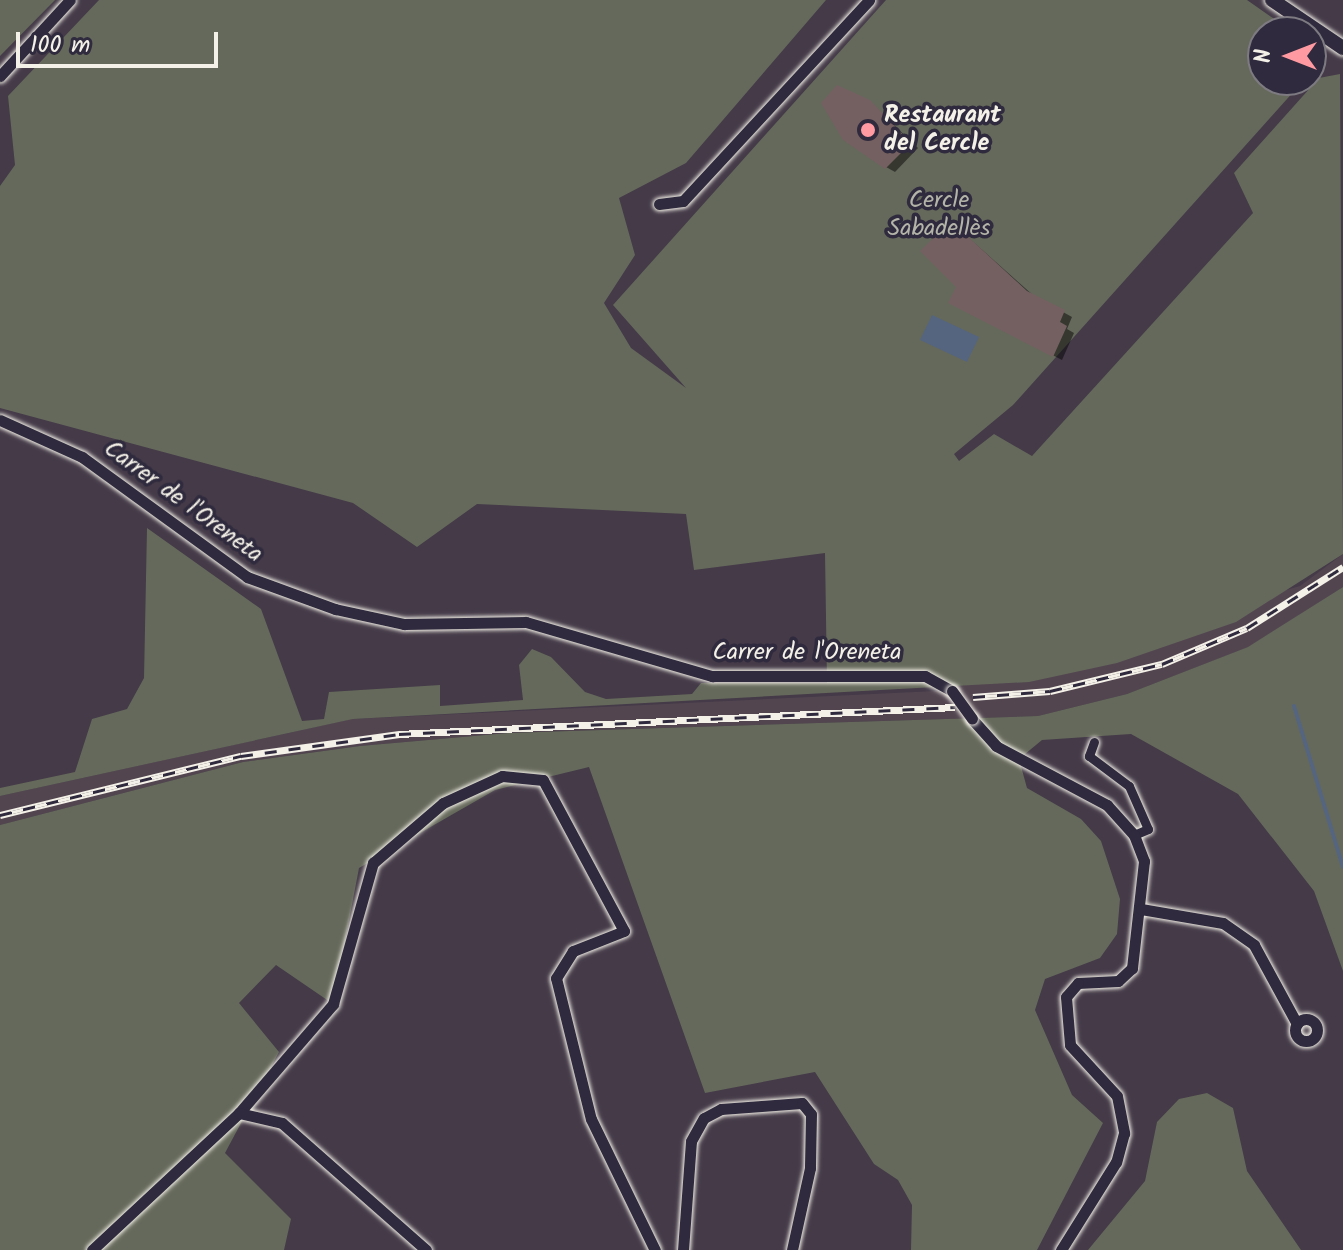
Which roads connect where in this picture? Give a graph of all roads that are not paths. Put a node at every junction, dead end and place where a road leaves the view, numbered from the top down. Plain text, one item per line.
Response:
1 (70, 0) edge
2 (869, 0) edge
3 (1272, 0) edge
4 (1284, 6) edge
5 (1343, 48) edge
6 (0, 76) edge
7 (659, 204) dead end
8 (0, 420) edge
9 (1094, 742) dead end
10 (1134, 835) junction
11 (1141, 909) junction
12 (1297, 1024) dead end
13 (239, 1113) junction
14 (92, 1250) edge
15 (426, 1250) edge
16 (655, 1250) edge
17 (683, 1250) edge
18 (792, 1250) edge
19 (1061, 1250) edge

1 - 6 street
2 - 7 street
3 - 4 street
4 - 5 street
8 - 10 street, Carrer de l'Oreneta, bridge
9 - 10 street
10 - 11 street
11 - 12 street
11 - 19 street
13 - 14 street
13 - 15 street
13 - 16 street
17 - 18 street

